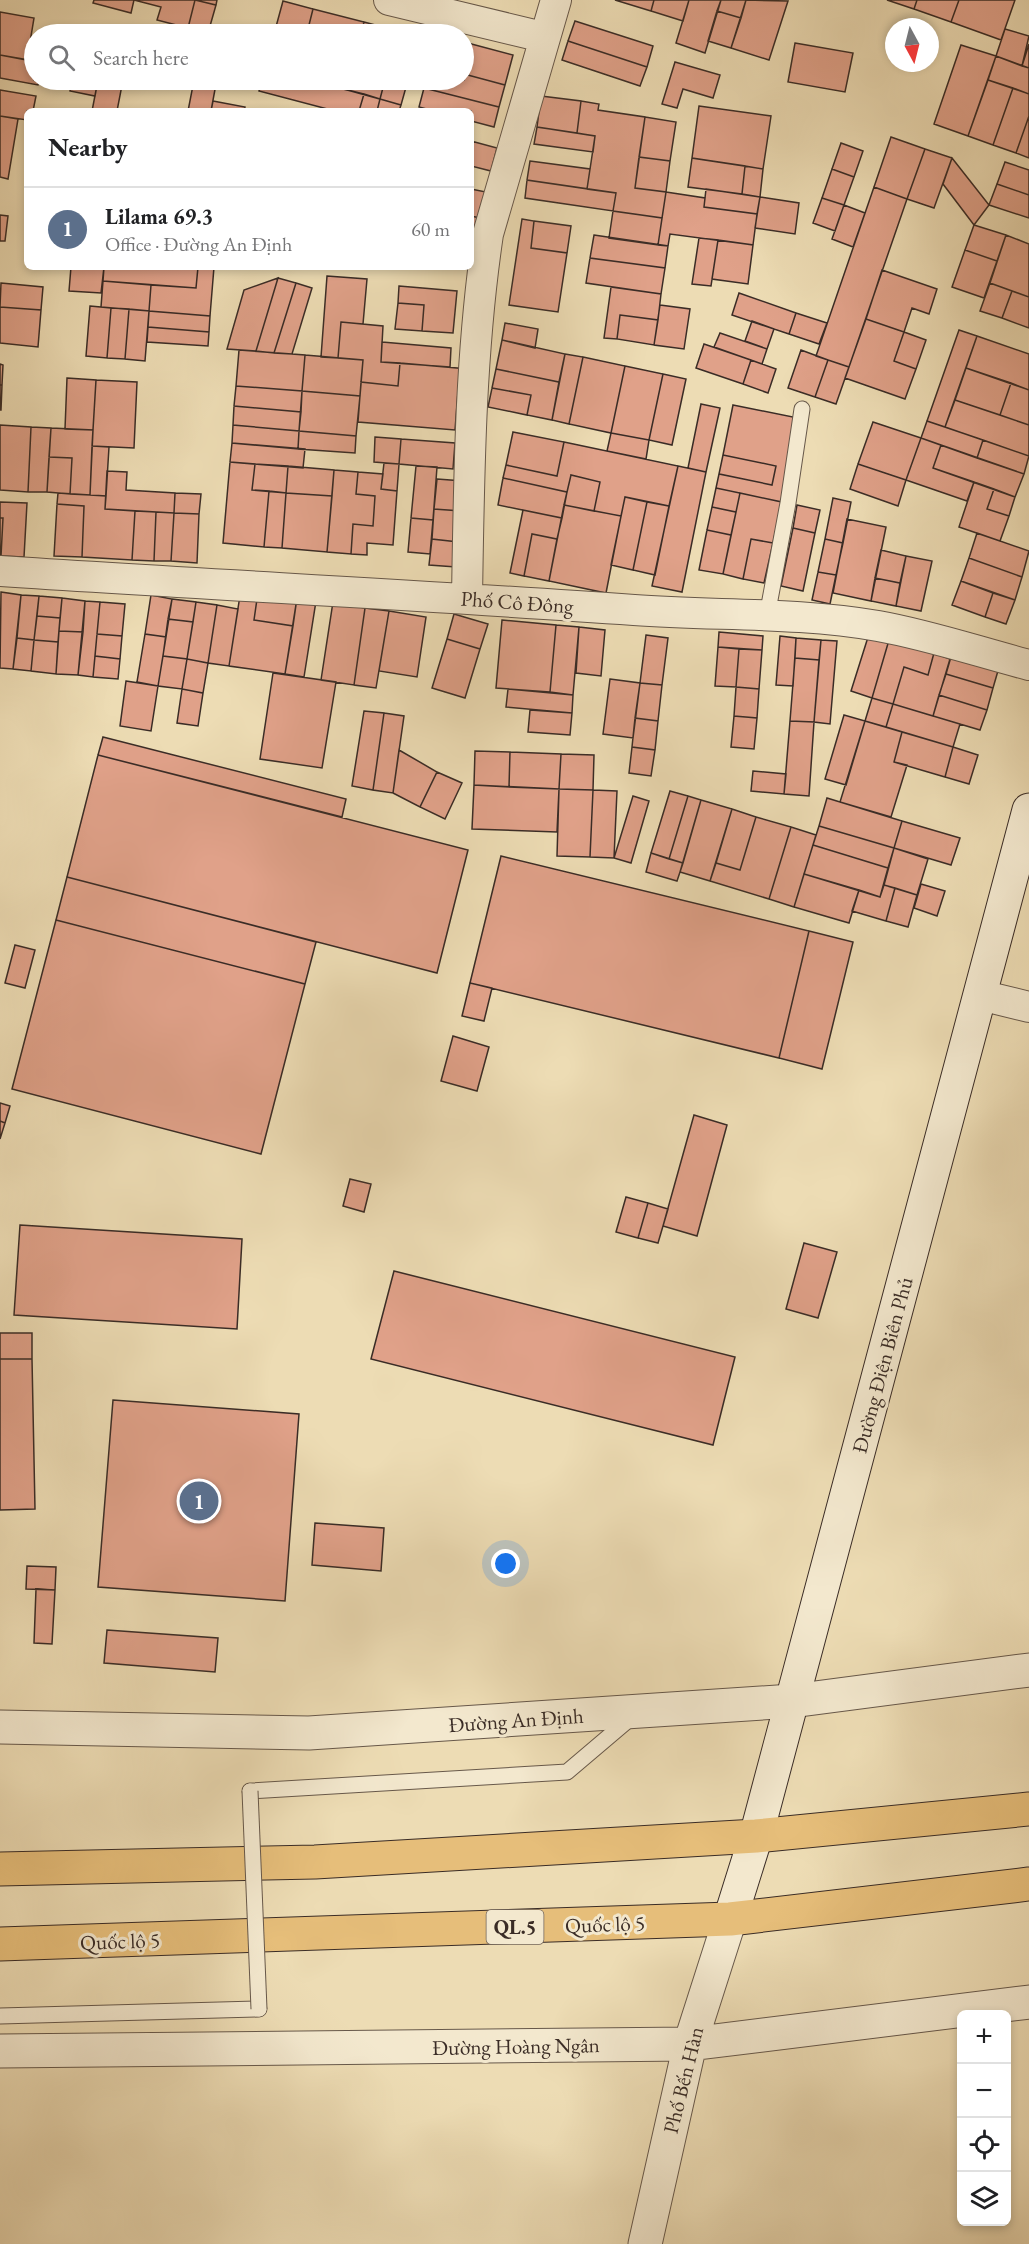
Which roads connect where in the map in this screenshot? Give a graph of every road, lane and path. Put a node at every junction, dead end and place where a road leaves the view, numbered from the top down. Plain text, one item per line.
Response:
1 (389, 0) edge
2 (556, 0) edge
3 (543, 37) junction
4 (802, 409) dead end
5 (0, 571) edge
6 (467, 598) junction
7 (767, 616) junction
8 (1029, 665) edge
9 (1029, 810) edge
10 (980, 995) junction
11 (1029, 1007) edge
12 (1029, 1670) edge
13 (792, 1701) junction
14 (638, 1712) junction
15 (0, 1727) edge
16 (1029, 1809) edge
17 (756, 1836) junction
18 (0, 1869) edge
19 (1029, 1884) edge
20 (730, 1919) junction
21 (0, 1944) edge
22 (1029, 2002) edge
23 (0, 2016) edge
24 (690, 2044) junction
25 (0, 2051) edge
26 (645, 2244) edge

1 - 3 street
2 - 3 street
3 - 6 street
4 - 7 lane
5 - 6 street, Phố Cô Đông
6 - 7 street, Phố Cô Đông
7 - 8 street, Phố Cô Đông
9 - 10 street, Đường Điện Biên Phủ
10 - 11 street
10 - 13 street, Đường Điện Biên Phủ
12 - 13 street, Đường An Định
13 - 14 street, Đường An Định
13 - 17 street, Đường Điện Biên Phủ
14 - 15 street, Đường An Định
14 - 23 lane, bridge
16 - 17 highway
17 - 18 highway
17 - 20 street, Đường Điện Biên Phủ
19 - 20 highway, Quốc lộ 5 / QL.5
20 - 21 highway, Quốc lộ 5 / QL.5
20 - 24 street, Phố Bến Hàn
22 - 24 street, Đường Hoàng Ngân
24 - 25 street, Đường Hoàng Ngân
24 - 26 street, Phố Bến Hàn

